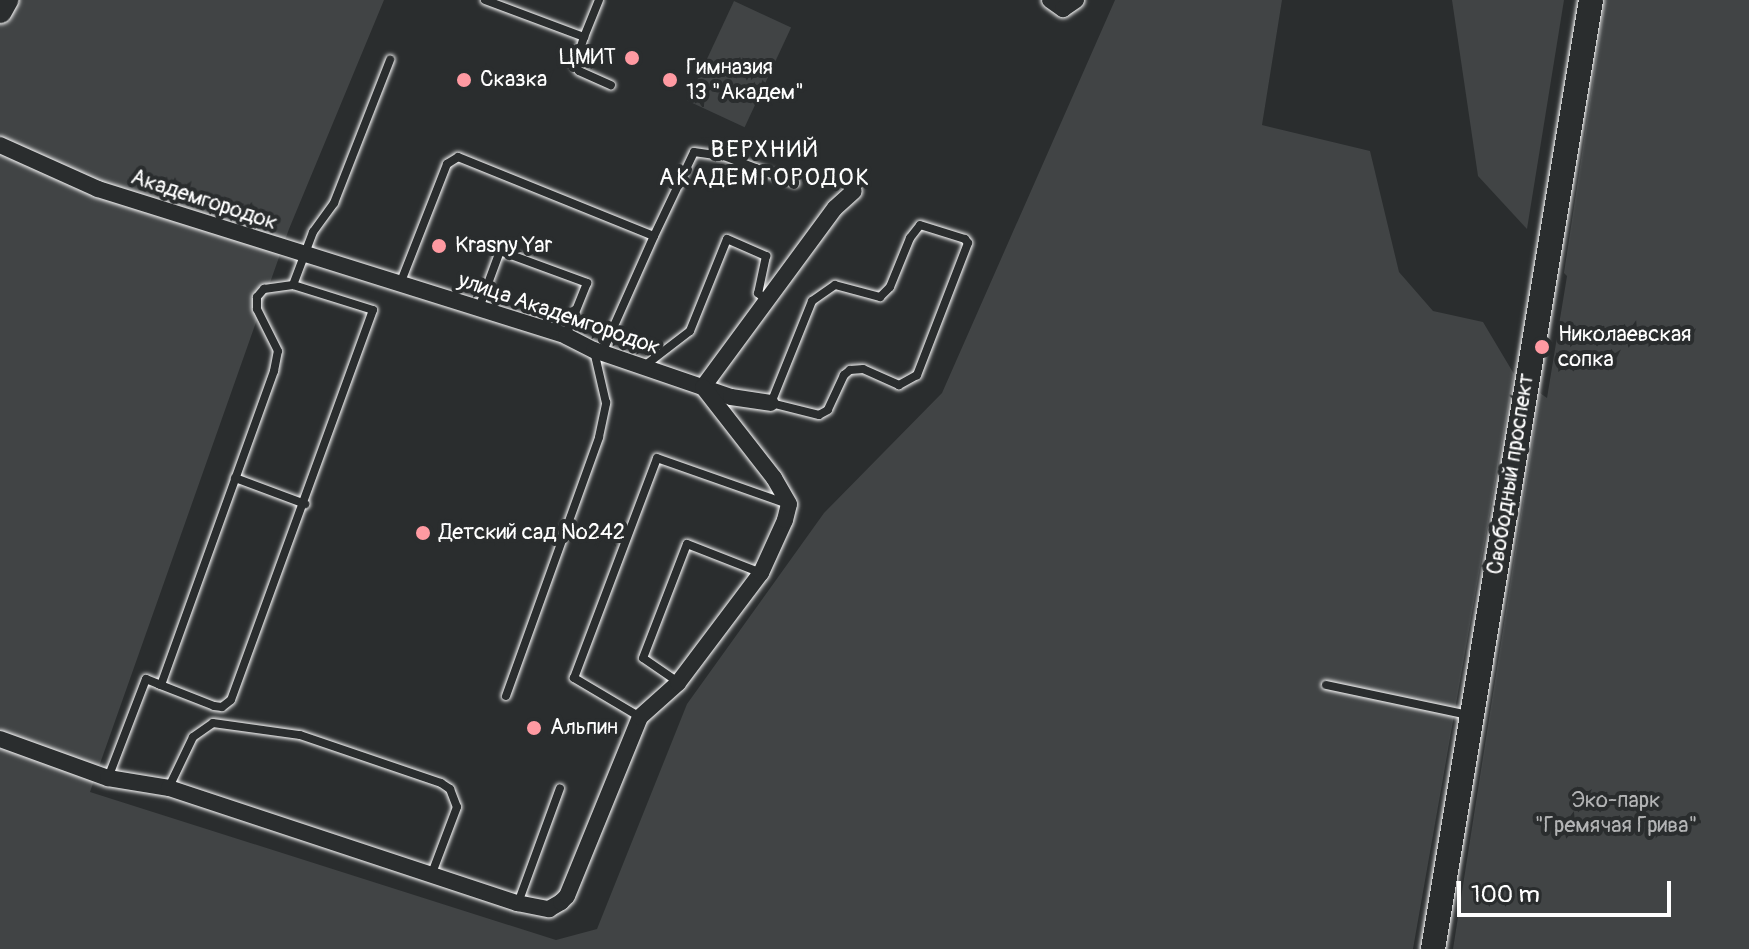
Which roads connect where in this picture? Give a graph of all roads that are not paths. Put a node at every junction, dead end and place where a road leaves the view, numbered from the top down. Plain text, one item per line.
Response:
1 (6, 0) edge
2 (485, 0) edge
3 (599, 0) edge
4 (1050, 0) edge
5 (1076, 0) edge
6 (1591, 0) edge
7 (0, 11) edge
8 (584, 37) junction
9 (390, 60) dead end
10 (611, 85) dead end
11 (0, 145) edge
12 (795, 183) dead end
13 (854, 191) dead end
14 (654, 236) junction
15 (304, 256) junction
16 (293, 285) junction
17 (399, 285) junction
18 (766, 301) junction
19 (479, 308) junction
20 (566, 336) junction
21 (598, 351) junction
22 (642, 367) junction
23 (703, 387) junction
24 (771, 403) junction
25 (235, 478) junction
26 (305, 504) junction
27 (789, 504) junction
28 (761, 573) junction
29 (678, 683) junction
30 (161, 685) junction
31 (1326, 685) dead end
32 (506, 696) dead end
33 (1473, 716) junction
34 (640, 717) junction
35 (0, 739) edge
36 (108, 778) junction
37 (169, 788) junction
38 (560, 788) dead end
39 (432, 873) junction
40 (517, 903) junction
41 (1433, 949) edge

1 - 7 main road
2 - 8 lane
3 - 8 lane
4 - 5 street
6 - 33 main road, Свободный проспект
8 - 10 lane
9 - 15 lane
11 - 15 street, Академгородок
12 - 14 lane
13 - 18 street
14 - 17 lane
14 - 21 lane
15 - 16 lane
15 - 17 street, Академгородок
16 - 25 lane
16 - 26 lane
17 - 19 street, улица Академгородок
18 - 22 lane
18 - 23 street
19 - 20 street, улица Академгородок
19 - 20 lane
20 - 21 street, улица Академгородок
21 - 22 street, улица Академгородок
21 - 32 lane
22 - 23 street, улица Академгородок
23 - 24 street, улица Академгородок
23 - 27 street
24 - 24 lane
25 - 26 lane
25 - 30 lane
26 - 30 lane
27 - 28 street
27 - 34 lane
28 - 29 street
28 - 29 lane
29 - 34 street
30 - 36 lane
31 - 33 lane
33 - 41 main road, Свободный проспект
34 - 40 street
35 - 36 street
36 - 37 street
37 - 39 street
37 - 39 lane
38 - 40 lane
39 - 40 street

